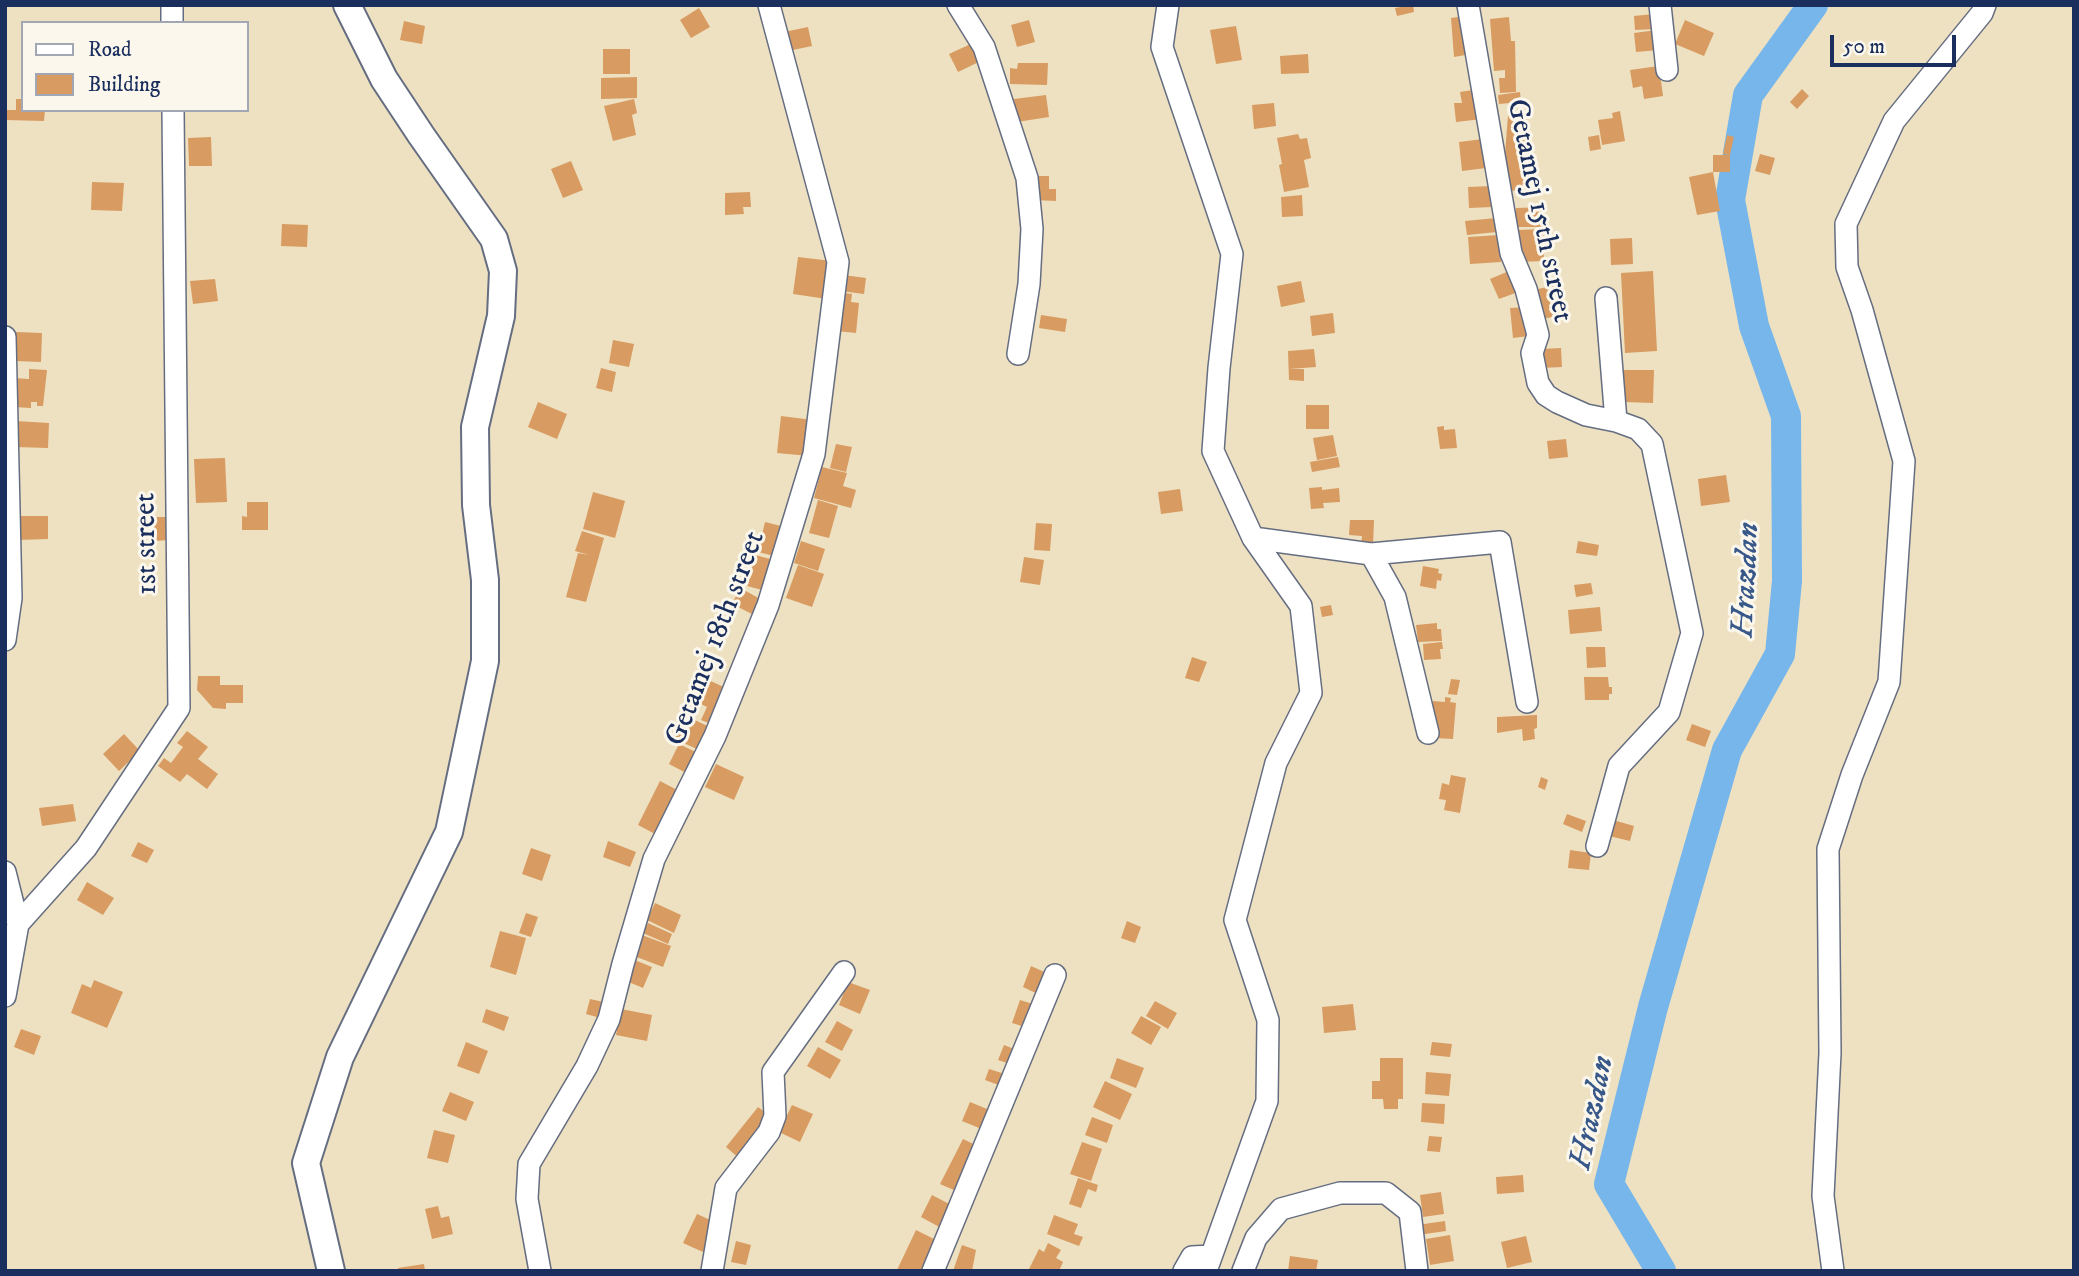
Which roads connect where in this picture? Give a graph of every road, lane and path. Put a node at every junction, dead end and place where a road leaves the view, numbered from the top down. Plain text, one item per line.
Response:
1 (346, 5) edge
2 (769, 5) edge
3 (958, 5) edge
4 (1168, 5) edge
5 (1468, 5) edge
6 (1660, 5) edge
7 (1985, 5) edge
8 (1667, 70) dead end
9 (173, 112) edge
10 (1606, 298) dead end
11 (5, 337) edge
12 (1018, 354) dead end
13 (1616, 421) junction
14 (1253, 538) junction
15 (1371, 554) junction
16 (5, 640) edge
17 (1527, 702) dead end
18 (1427, 733) dead end
19 (1597, 846) dead end
20 (5, 872) edge
21 (18, 924) junction
22 (844, 972) dead end
23 (1055, 975) dead end
24 (5, 996) edge
25 (1209, 1263) edge
26 (331, 1271) edge
27 (540, 1271) edge
28 (712, 1271) edge
29 (933, 1271) edge
30 (1184, 1271) edge
31 (1243, 1271) edge
32 (1417, 1271) edge
33 (1833, 1271) edge

1 - 26 street
2 - 27 street, Getamej 18th street
3 - 12 street
4 - 14 street
5 - 13 street, Getamej 15th street
6 - 8 street
7 - 33 street
9 - 21 street, 1st street
10 - 13 street, Getamej 15th street
11 - 16 street
13 - 19 street
14 - 15 street
14 - 25 street
15 - 17 street
15 - 18 street
20 - 21 street
21 - 24 street
22 - 28 street
23 - 29 street
25 - 30 street
31 - 32 street

